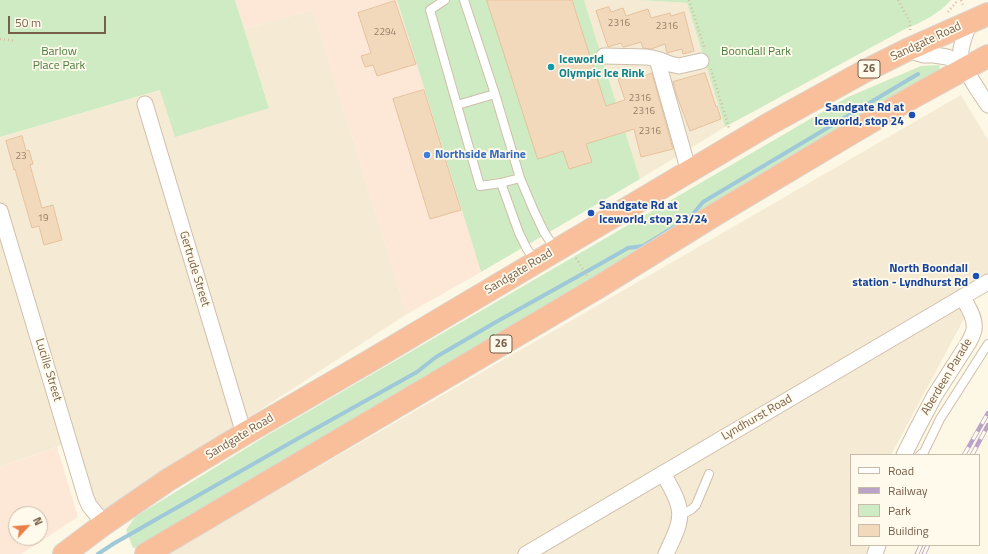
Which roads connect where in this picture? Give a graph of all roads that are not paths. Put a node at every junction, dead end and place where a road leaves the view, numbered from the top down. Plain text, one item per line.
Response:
1 (445, 0) edge
2 (464, 0) edge
3 (979, 18) edge
4 (908, 42) junction
5 (604, 56) dead end
6 (988, 56) edge
7 (657, 59) junction
8 (701, 61) dead end
9 (965, 68) junction
10 (495, 94) junction
11 (145, 104) dead end
12 (457, 105) junction
13 (988, 105) edge
14 (689, 172) junction
15 (520, 178) junction
16 (501, 183) junction
17 (0, 211) edge
18 (564, 252) junction
19 (536, 263) junction
20 (988, 282) edge
21 (962, 297) junction
22 (988, 344) edge
23 (244, 434) junction
24 (904, 454) edge
25 (921, 454) edge
26 (663, 473) junction
27 (709, 474) dead end
28 (680, 516) junction
29 (104, 524) junction
30 (64, 554) edge
31 (146, 554) edge
32 (526, 554) edge
33 (666, 554) edge

1 - 12 lane
2 - 10 lane
3 - 4 highway, Sandgate Road / 26
3 - 9 street
4 - 9 street
4 - 14 highway, Sandgate Road / 26
5 - 7 street
6 - 9 highway, 26
7 - 8 street
7 - 14 street
9 - 13 street
9 - 31 highway, 26
10 - 12 lane
10 - 15 lane
11 - 23 street, Gertrude Street
12 - 16 lane
14 - 18 highway, Sandgate Road / 26
15 - 16 lane
15 - 18 lane
16 - 19 lane
17 - 29 street, Lucille Street
18 - 19 highway, Sandgate Road / 26
19 - 23 highway, Sandgate Road / 26
20 - 21 street, Lyndhurst Road
21 - 24 street, Aberdeen Parade
21 - 26 street, Lyndhurst Road
22 - 25 lane
23 - 29 highway, Sandgate Road / 26
26 - 28 street
26 - 32 street, Lyndhurst Road
27 - 28 lane
28 - 33 street
29 - 30 highway, Sandgate Road / 26

